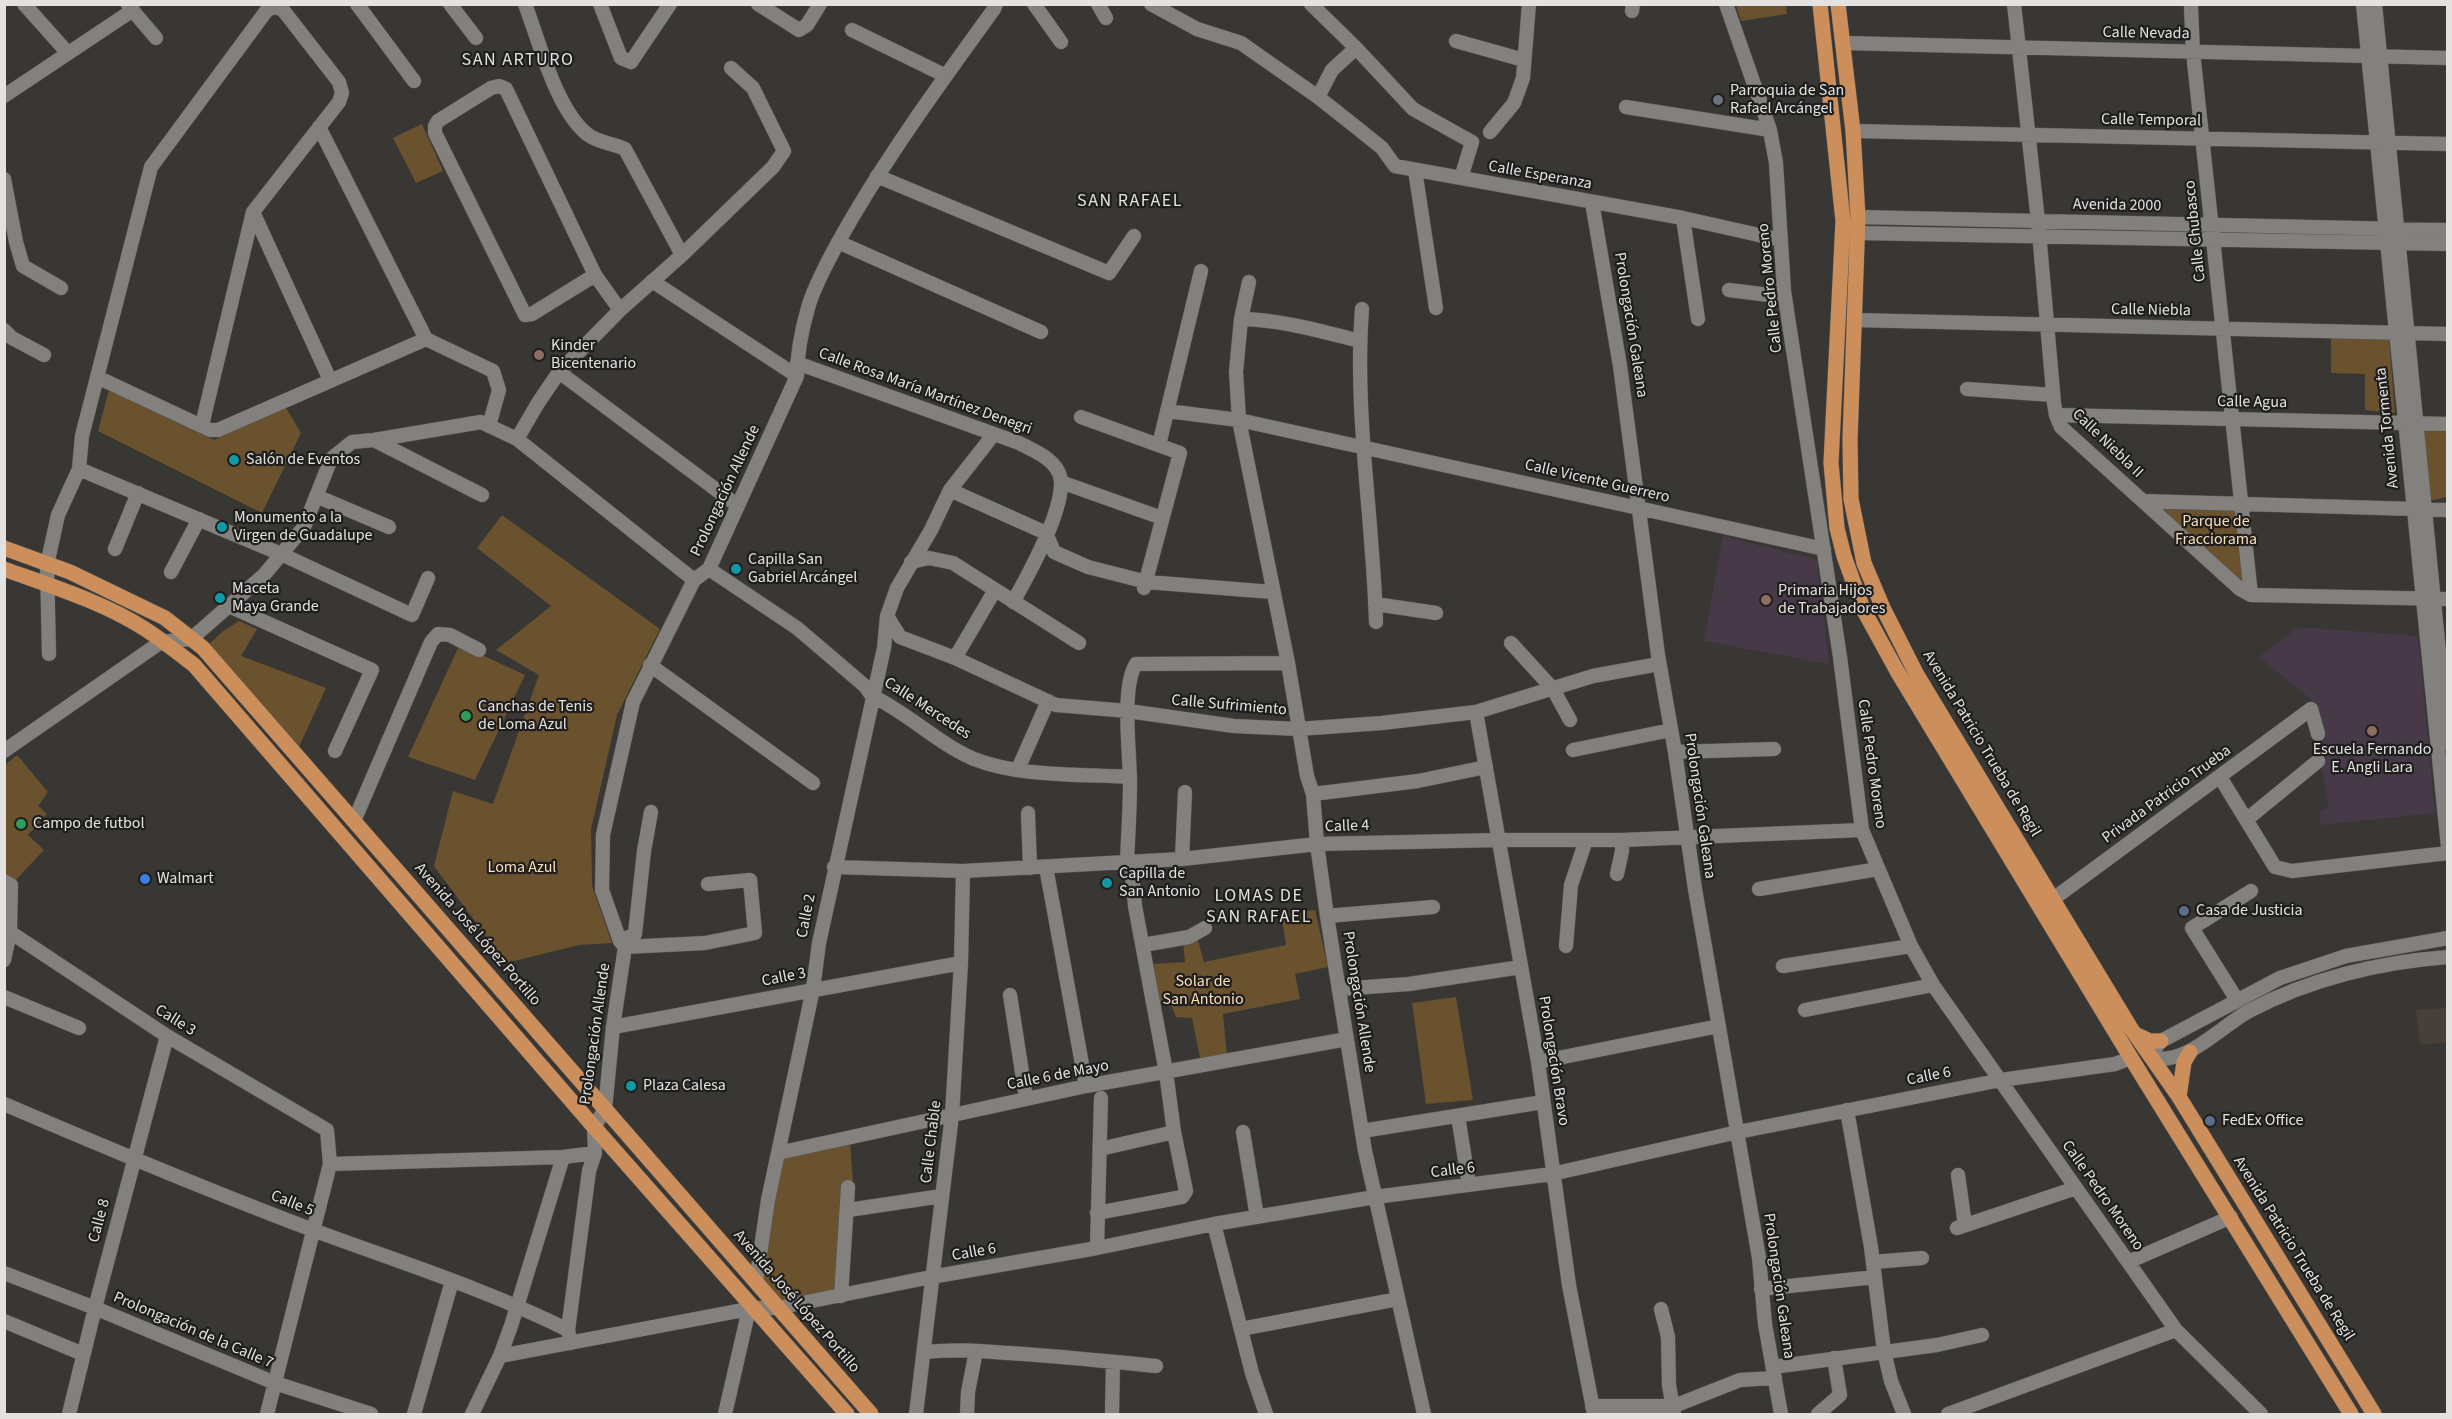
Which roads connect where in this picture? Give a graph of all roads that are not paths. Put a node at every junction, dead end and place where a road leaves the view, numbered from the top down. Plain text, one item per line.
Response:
1 (24, 4) edge
2 (357, 4) edge
3 (450, 4) edge
4 (525, 4) edge
5 (600, 4) edge
6 (670, 4) edge
7 (758, 4) edge
8 (820, 4) edge
9 (1034, 4) edge
10 (1098, 4) edge
11 (1150, 4) edge
12 (1311, 4) edge
13 (1529, 4) edge
14 (1726, 4) edge
15 (1820, 4) edge
16 (1838, 4) edge
17 (2014, 4) edge
18 (2363, 4) edge
19 (2375, 4) edge
20 (991, 6) edge
21 (130, 7) edge
22 (2191, 7) dead end
23 (1106, 18) dead end
24 (852, 30) dead end
25 (156, 38) dead end
26 (476, 38) dead end
27 (1456, 41) dead end
28 (1061, 42) dead end
29 (1844, 43) junction
30 (2018, 47) junction
31 (1356, 48) junction
32 (67, 52) junction
33 (2193, 52) junction
34 (2374, 56) junction
35 (2448, 58) edge
36 (1524, 60) junction
37 (731, 68) dead end
38 (946, 76) junction
39 (414, 81) dead end
40 (4, 96) edge
41 (1318, 97) junction
42 (1626, 107) dead end
43 (319, 126) junction
44 (1770, 130) junction
45 (1854, 131) junction
46 (1490, 132) dead end
47 (2028, 135) junction
48 (2203, 139) junction
49 (2383, 143) junction
50 (2448, 144) edge
51 (1415, 170) junction
52 (877, 176) junction
53 (1461, 178) junction
54 (4, 179) edge
55 (1592, 202) junction
56 (253, 212) junction
57 (1858, 217) junction
58 (1683, 218) junction
59 (2212, 225) junction
60 (2038, 228) junction
61 (2448, 230) edge
62 (4, 231) edge
63 (1858, 233) junction
64 (1134, 236) dead end
65 (2392, 236) junction
66 (2213, 239) junction
67 (1781, 240) junction
68 (16, 242) junction
69 (838, 242) junction
70 (2448, 244) edge
71 (682, 255) junction
72 (1201, 271) dead end
73 (595, 275) junction
74 (652, 281) junction
75 (1249, 282) dead end
76 (61, 288) dead end
77 (1730, 290) dead end
78 (1785, 297) junction
79 (1436, 308) dead end
80 (1362, 309) dead end
81 (620, 310) junction
82 (1241, 319) junction
83 (1698, 319) dead end
84 (1854, 320) junction
85 (2047, 325) junction
86 (2223, 329) junction
87 (4, 330) edge
88 (1041, 332) dead end
89 (2402, 333) junction
90 (2448, 334) edge
91 (426, 339) junction
92 (1360, 341) junction
93 (44, 355) dead end
94 (797, 370) junction
95 (559, 372) junction
96 (97, 377) junction
97 (330, 380) junction
98 (1967, 388) dead end
99 (2054, 395) junction
100 (1167, 411) junction
101 (2056, 416) junction
102 (1081, 417) dead end
103 (2232, 419) junction
104 (1239, 420) junction
105 (2410, 423) junction
106 (485, 424) junction
107 (2448, 424) edge
108 (202, 425) junction
109 (994, 434) junction
110 (517, 439) junction
111 (374, 441) junction
112 (1159, 445) junction
113 (1363, 448) junction
114 (1831, 463) junction
115 (1811, 464) junction
116 (79, 469) junction
117 (1061, 482) junction
118 (950, 489) junction
119 (138, 494) junction
120 (482, 495) dead end
121 (316, 496) junction
122 (2143, 501) junction
123 (738, 506) junction
124 (2241, 506) junction
125 (1640, 508) junction
126 (2418, 510) junction
127 (2448, 510) edge
128 (1162, 518) junction
129 (199, 519) junction
130 (389, 527) dead end
131 (1046, 533) junction
132 (4, 548) edge
133 (116, 549) dead end
134 (1824, 549) junction
135 (281, 554) junction
136 (911, 562) junction
137 (47, 565) junction
138 (4, 569) edge
139 (709, 569) junction
140 (171, 572) dead end
141 (428, 578) dead end
142 (694, 580) junction
143 (47, 584) junction
144 (1145, 585) junction
145 (995, 590) junction
146 (1272, 592) junction
147 (2251, 595) junction
148 (2427, 598) junction
149 (2448, 599) edge
150 (1013, 602) junction
151 (1375, 604) junction
152 (230, 606) junction
153 (1436, 613) dead end
154 (887, 616) junction
155 (1376, 622) dead end
156 (191, 639) junction
157 (161, 642) junction
158 (1079, 642) dead end
159 (1511, 643) dead end
160 (479, 650) dead end
161 (49, 654) dead end
162 (955, 658) junction
163 (1288, 663) junction
164 (1659, 664) junction
165 (650, 665) junction
166 (2440, 679) edge
167 (1553, 689) junction
168 (872, 696) junction
169 (1048, 701) junction
170 (1128, 711) junction
171 (1476, 712) junction
172 (1569, 720) dead end
173 (1298, 729) junction
174 (1671, 730) junction
175 (2318, 734) dead end
176 (2448, 743) edge
177 (1774, 749) dead end
178 (1573, 750) dead end
179 (335, 751) dead end
180 (4, 752) edge
181 (1676, 752) junction
182 (2318, 761) dead end
183 (2443, 765) edge
184 (1486, 767) junction
185 (1018, 769) junction
186 (1130, 777) junction
187 (2220, 777) junction
188 (813, 783) dead end
189 (1185, 792) dead end
190 (1313, 794) junction
191 (651, 812) dead end
192 (1028, 813) dead end
193 (2246, 820) junction
194 (354, 821) junction
195 (1862, 830) junction
196 (1687, 837) junction
197 (1499, 840) junction
198 (1586, 840) junction
199 (1622, 840) junction
200 (1317, 844) junction
201 (2448, 847) edge
202 (2448, 853) edge
203 (1182, 859) junction
204 (1129, 862) junction
205 (834, 867) junction
206 (1046, 867) junction
207 (1030, 868) junction
208 (1878, 869) junction
209 (963, 871) junction
210 (1617, 874) dead end
211 (4, 881) edge
212 (708, 884) dead end
213 (1759, 889) dead end
214 (2251, 891) dead end
215 (2047, 904) junction
216 (1433, 907) dead end
217 (1327, 916) junction
218 (1205, 928) dead end
219 (10, 932) junction
220 (2448, 938) edge
221 (623, 944) junction
222 (1143, 945) junction
223 (1566, 946) dead end
224 (1911, 946) junction
225 (2448, 957) edge
226 (4, 960) edge
227 (961, 963) junction
228 (1783, 966) dead end
229 (1521, 967) junction
230 (1933, 985) junction
231 (813, 989) junction
232 (1339, 989) junction
233 (1010, 995) dead end
234 (4, 997) edge
235 (2232, 1003) junction
236 (1805, 1010) dead end
237 (2235, 1019) junction
238 (1719, 1026) junction
239 (613, 1027) junction
240 (79, 1028) dead end
241 (2135, 1034) junction
242 (167, 1036) junction
243 (1347, 1039) junction
244 (2161, 1041) junction
245 (2190, 1052) junction
246 (2131, 1058) junction
247 (2153, 1058) junction
248 (1538, 1062) junction
249 (1166, 1072) junction
250 (2001, 1080) junction
251 (1086, 1086) junction
252 (2153, 1090) junction
253 (2179, 1097) junction
254 (1026, 1098) junction
255 (1101, 1098) dead end
256 (1543, 1102) junction
257 (4, 1104) edge
258 (605, 1109) junction
259 (1846, 1110) junction
260 (952, 1116) junction
261 (1458, 1116) junction
262 (594, 1127) junction
263 (1362, 1131) junction
264 (1174, 1132) junction
265 (1243, 1132) dead end
266 (1738, 1132) junction
267 (1100, 1149) junction
268 (595, 1153) junction
269 (778, 1153) junction
270 (563, 1157) junction
271 (133, 1159) junction
272 (330, 1164) junction
273 (1552, 1174) junction
274 (1958, 1175) dead end
275 (1469, 1185) junction
276 (848, 1187) dead end
277 (2076, 1188) junction
278 (942, 1196) junction
279 (1375, 1197) junction
280 (848, 1210) junction
281 (1097, 1213) junction
282 (1257, 1217) junction
283 (2231, 1218) junction
284 (1214, 1224) junction
285 (313, 1230) junction
286 (1097, 1248) junction
287 (1922, 1257) dead end
288 (1873, 1262) junction
289 (2128, 1262) junction
290 (4, 1273) edge
291 (931, 1277) junction
292 (1875, 1277) junction
293 (452, 1281) junction
294 (756, 1282) junction
295 (1761, 1289) junction
296 (841, 1296) junction
297 (1398, 1299) junction
298 (518, 1305) junction
299 (95, 1308) junction
300 (752, 1308) junction
301 (777, 1308) junction
302 (1661, 1309) dead end
303 (4, 1321) edge
304 (1241, 1329) junction
305 (2176, 1330) junction
306 (1982, 1335) dead end
307 (569, 1336) junction
308 (976, 1351) junction
309 (1884, 1351) junction
310 (925, 1352) junction
311 (83, 1354) junction
312 (500, 1356) junction
313 (1834, 1358) junction
314 (1113, 1362) junction
315 (1156, 1366) dead end
316 (1774, 1372) junction
317 (275, 1383) junction
318 (1593, 1410) edge
319 (1674, 1410) edge
320 (69, 1414) edge
321 (267, 1414) edge
322 (371, 1414) edge
323 (414, 1414) edge
324 (472, 1414) edge
325 (725, 1414) edge
326 (847, 1414) edge
327 (872, 1414) edge
328 (916, 1414) edge
329 (967, 1414) edge
330 (1112, 1414) edge
331 (1266, 1414) edge
332 (1424, 1414) edge
333 (1781, 1414) edge
334 (1818, 1414) edge
335 (1904, 1414) edge
336 (1948, 1414) edge
337 (2261, 1414) edge
338 (2351, 1414) edge
339 (2374, 1414) edge

1 - 32 street
2 - 39 street
3 - 26 street
4 - 71 street
5 - 6 street
7 - 8 street
9 - 28 street
10 - 23 street
11 - 41 street, Calle Esperanza
12 - 31 street
13 - 36 street
14 - 44 street, Calle Pedro Moreno
15 - 114 main road, Avenida Patricio Trueba de Regil
16 - 29 main road, Avenida Patricio Trueba de Regil
17 - 30 street, Calle Niebla II
18 - 34 street, Avenida Tormenta
19 - 34 street, Avenida Tormenta
20 - 38 street, Prolongación Allende
21 - 25 street
21 - 32 street
22 - 33 street, Calle Chubasco
24 - 38 street
27 - 36 street
29 - 30 street, Calle Nevada
29 - 45 main road, Avenida Patricio Trueba de Regil
30 - 33 street, Calle Nevada
30 - 47 street, Calle Niebla II
31 - 41 street
31 - 53 street
32 - 40 street
33 - 34 street, Calle Nevada
33 - 48 street, Calle Chubasco
34 - 35 street, Calle Nevada
34 - 49 street, Avenida Tormenta
36 - 46 street
37 - 71 street
38 - 52 street, Prolongación Allende
41 - 51 street, Calle Esperanza
42 - 44 street
43 - 56 street
43 - 91 street
43 - 96 street
44 - 67 street, Calle Pedro Moreno
45 - 47 street, Calle Temporal
45 - 57 main road, Avenida Patricio Trueba de Regil
47 - 48 street, Calle Temporal
47 - 60 street, Calle Niebla II
48 - 49 street, Calle Temporal
48 - 59 street, Calle Chubasco
49 - 50 street, Calle Temporal
49 - 65 street, Avenida Tormenta
51 - 53 street, Calle Esperanza
51 - 79 street
52 - 64 street
52 - 69 street, Prolongación Allende
53 - 55 street, Calle Esperanza
54 - 68 street
55 - 58 street, Calle Esperanza
55 - 125 street, Prolongación Galeana
56 - 97 street
56 - 108 street
57 - 60 street, Avenida 2000
57 - 63 main road, Avenida Patricio Trueba de Regil
58 - 67 street, Calle Esperanza
58 - 83 street
59 - 60 street, Avenida 2000
59 - 65 street, Avenida 2000
59 - 66 street, Calle Chubasco
60 - 63 street, Avenida 2000
60 - 66 street, Avenida 2000
60 - 85 street, Calle Niebla II
61 - 65 street, Avenida 2000
62 - 68 street
63 - 84 main road, Avenida Patricio Trueba de Regil
65 - 66 street, Avenida 2000
65 - 70 street, Avenida 2000
65 - 89 street, Avenida Tormenta
66 - 86 street, Calle Chubasco
67 - 78 street, Calle Pedro Moreno
68 - 76 street
69 - 88 street
69 - 94 street, Prolongación Allende
71 - 74 street
72 - 100 street
73 - 73 street
73 - 81 street
74 - 81 street
74 - 94 street, Calle Rosa María Martínez Denegri
75 - 82 street, Prolongación Allende
77 - 78 street
78 - 115 street, Calle Pedro Moreno
80 - 92 street
81 - 95 street
82 - 92 street
82 - 104 street, Prolongación Allende
84 - 85 street, Calle Niebla
84 - 215 main road, Avenida Patricio Trueba de Regil
85 - 86 street, Calle Niebla
85 - 99 street, Calle Niebla II
86 - 89 street, Calle Niebla
86 - 103 street, Calle Chubasco
87 - 93 street
89 - 90 street, Calle Niebla
89 - 105 street, Avenida Tormenta
91 - 97 street
91 - 106 street
92 - 113 street
94 - 109 street, Calle Rosa María Martínez Denegri
94 - 123 street, Prolongación Allende
95 - 110 street
95 - 123 street
96 - 108 street
96 - 116 street
97 - 108 street
98 - 99 street
99 - 101 street, Calle Niebla II
100 - 104 street, Calle Vicente Guerrero
100 - 112 street
101 - 103 street, Calle Agua
101 - 122 street, Calle Niebla II
102 - 112 street
103 - 105 street, Calle Agua
103 - 124 street, Calle Chubasco
104 - 113 street, Calle Vicente Guerrero
104 - 146 street, Prolongación Allende
105 - 107 street, Calle Agua
105 - 126 street, Avenida Tormenta
106 - 110 street
106 - 111 street
109 - 117 street, Calle Rosa María Martínez Denegri
109 - 118 street, Calle 2
110 - 142 street
111 - 120 street
111 - 121 street
112 - 128 street
113 - 125 street, Calle Vicente Guerrero
113 - 151 street
114 - 115 street
114 - 215 main road, Avenida Patricio Trueba de Regil
115 - 134 street, Calle Pedro Moreno
116 - 119 street
116 - 137 street
117 - 128 street
117 - 131 street
118 - 131 street
118 - 136 street, Calle 2
119 - 129 street
119 - 133 street
121 - 130 street
121 - 135 street
122 - 124 street
122 - 147 street, Calle Niebla II
123 - 139 street, Prolongación Allende
124 - 126 street
124 - 147 street, Calle Chubasco
125 - 134 street, Calle Vicente Guerrero
125 - 164 street, Prolongación Galeana
126 - 127 street
126 - 148 street, Avenida Tormenta
128 - 144 street
129 - 135 street
129 - 140 street
131 - 144 street
131 - 150 street
132 - 137 main road, Avenida José López Portillo
134 - 195 street, Calle Pedro Moreno
135 - 141 street
135 - 152 street
136 - 145 street
136 - 154 street, Calle 2
137 - 143 street
137 - 156 main road, Avenida José López Portillo
138 - 143 main road
139 - 142 street, Prolongación Allende
139 - 168 street, Calle Mercedes
142 - 165 street, Prolongación Allende
143 - 157 main road
143 - 161 street
144 - 146 street
145 - 150 street
145 - 162 street
146 - 163 street, Prolongación Allende
147 - 148 street
148 - 149 street
148 - 166 street, Avenida Tormenta
150 - 158 street
151 - 153 street
151 - 155 street
152 - 156 street
152 - 179 street
154 - 162 street, Calle Sufrimiento
154 - 168 street, Calle 2
156 - 157 street
156 - 194 main road, Avenida José López Portillo
157 - 180 street
157 - 262 main road
159 - 167 street
160 - 194 street
162 - 169 street, Calle Sufrimiento
163 - 170 street
163 - 173 street, Prolongación Allende
164 - 167 street, Calle Sufrimiento
164 - 174 street, Prolongación Galeana
165 - 188 street
165 - 221 street, Prolongación Allende
166 - 176 street, Avenida Tormenta
166 - 183 street, Avenida Tormenta
167 - 171 street, Calle Sufrimiento
167 - 172 street
168 - 185 street, Calle Mercedes
168 - 205 street, Calle 2
169 - 170 street, Calle Sufrimiento
169 - 185 street
170 - 173 street, Calle Sufrimiento
170 - 186 street
171 - 173 street, Calle Sufrimiento
171 - 184 street, Prolongación Bravo
173 - 190 street, Prolongación Allende
174 - 178 street
174 - 181 street, Prolongación Galeana
175 - 187 street, Privada Patricio Trueba
177 - 181 street
181 - 196 street, Prolongación Galeana
182 - 193 street
183 - 201 street, Avenida Tormenta
184 - 190 street
184 - 197 street, Prolongación Bravo
185 - 186 street, Calle Mercedes
186 - 204 street
187 - 193 street
187 - 215 street, Privada Patricio Trueba
189 - 203 street
190 - 200 street, Prolongación Allende
191 - 221 street
192 - 207 street
193 - 202 street
194 - 258 main road, Avenida José López Portillo
195 - 196 street, Calle 4
195 - 208 street, Calle Pedro Moreno
196 - 199 street, Calle 4
196 - 238 street, Prolongación Galeana
197 - 198 street, Calle 4
197 - 200 street, Calle 4
197 - 229 street, Prolongación Bravo
198 - 199 street, Calle 4
198 - 223 street
199 - 210 street
200 - 203 street, Calle 4
200 - 217 street, Prolongación Allende
203 - 204 street, Calle 4
204 - 206 street, Calle 4
204 - 222 street
205 - 209 street, Calle 4
205 - 231 street, Calle 2
206 - 207 street, Calle 4
206 - 251 street
207 - 209 street, Calle 4
208 - 213 street
208 - 224 street, Calle Pedro Moreno
209 - 227 street, Calle Chable
211 - 219 street
212 - 221 street
214 - 235 street
215 - 241 main road, Avenida Patricio Trueba de Regil
215 - 246 main road, Avenida Patricio Trueba de Regil
216 - 217 street
217 - 232 street, Prolongación Allende
218 - 222 street
219 - 226 street
219 - 242 street, Calle 3
220 - 235 street
221 - 239 street, Prolongación Allende
222 - 249 street
224 - 228 street
224 - 230 street, Calle Pedro Moreno
225 - 237 street
227 - 231 street, Calle 3
227 - 260 street, Calle Chable
229 - 232 street
229 - 248 street, Prolongación Bravo
230 - 236 street
230 - 250 street, Calle Pedro Moreno
231 - 239 street, Calle 3
231 - 269 street, Calle 2
232 - 243 street, Prolongación Allende
233 - 254 street
234 - 240 street
235 - 237 street
235 - 244 street
237 - 245 street
238 - 248 street
238 - 266 street, Prolongación Galeana
239 - 258 street, Prolongación Allende
241 - 244 main road
241 - 246 main road
241 - 247 main road, Avenida Patricio Trueba de Regil
242 - 271 street, Calle 8
242 - 272 street, Calle 3
243 - 249 street, Calle 6 de Mayo
243 - 263 street, Prolongación Allende
244 - 247 street
245 - 247 street
245 - 253 main road
246 - 247 main road
246 - 250 street, Calle 6
246 - 252 main road, Avenida Patricio Trueba de Regil
247 - 252 main road
247 - 253 main road, Avenida Patricio Trueba de Regil
248 - 256 street, Prolongación Bravo
249 - 251 street, Calle 6 de Mayo
249 - 264 street
250 - 259 street, Calle 6
250 - 277 street, Calle Pedro Moreno
251 - 254 street, Calle 6 de Mayo
252 - 283 main road, Avenida Patricio Trueba de Regil
253 - 339 main road, Avenida Patricio Trueba de Regil
254 - 260 street, Calle 6 de Mayo
255 - 267 street
256 - 261 street
256 - 273 street, Prolongación Bravo
257 - 271 street, Calle 5
258 - 262 street, Prolongación Allende
258 - 294 main road, Avenida José López Portillo
259 - 266 street, Calle 6
259 - 288 street
260 - 269 street, Calle 6 de Mayo
260 - 278 street, Calle Chable
261 - 263 street
261 - 275 street
262 - 268 street
262 - 300 main road
263 - 279 street, Prolongación Allende
264 - 267 street
264 - 281 street
265 - 282 street
266 - 273 street, Calle 6
266 - 295 street, Prolongación Galeana
267 - 281 street
268 - 270 street
268 - 307 street
269 - 294 street, Calle 2
270 - 272 street
270 - 298 street
271 - 285 street, Calle 5
271 - 299 street, Calle 8
272 - 285 street
273 - 275 street, Calle 6
273 - 318 street, Prolongación Bravo
274 - 277 street
275 - 279 street, Calle 6
276 - 280 street
277 - 289 street, Calle Pedro Moreno
278 - 280 street
278 - 291 street, Calle Chable
279 - 282 street, Calle 6
279 - 297 street, Prolongación Allende
280 - 296 street
281 - 286 street
282 - 284 street, Calle 6
283 - 289 street
283 - 338 main road, Avenida Patricio Trueba de Regil
284 - 286 street, Calle 6
284 - 304 street
285 - 293 street, Calle 5
285 - 317 street
286 - 291 street, Calle 6
287 - 288 street
288 - 292 street
289 - 305 street, Calle Pedro Moreno
290 - 299 street, Prolongación de la Calle 7
291 - 296 street, Calle 6
291 - 310 street, Calle Chable
292 - 295 street
292 - 309 street
293 - 298 street, Calle 5
293 - 323 street
294 - 301 main road, Avenida José López Portillo
295 - 316 street, Prolongación Galeana
296 - 301 street, Calle 6
297 - 304 street
297 - 332 street, Prolongación Allende
298 - 307 street, Calle 5
298 - 312 street
299 - 311 street, Calle 8
299 - 317 street, Prolongación de la Calle 7
300 - 301 street
300 - 307 street
300 - 325 street
300 - 326 main road
301 - 327 main road, Avenida José López Portillo
302 - 319 street
303 - 311 street
304 - 331 street
305 - 336 street
305 - 337 street, Calle Pedro Moreno
306 - 309 street
307 - 312 street
308 - 310 street
308 - 314 street
308 - 329 street
309 - 313 street
309 - 335 street
310 - 328 street, Calle Chable
311 - 320 street, Calle 8
312 - 324 street
313 - 316 street
313 - 334 street
314 - 315 street
314 - 330 street
316 - 319 street
316 - 333 street, Prolongación Galeana
317 - 321 street
317 - 322 street, Prolongación de la Calle 7
318 - 319 street

